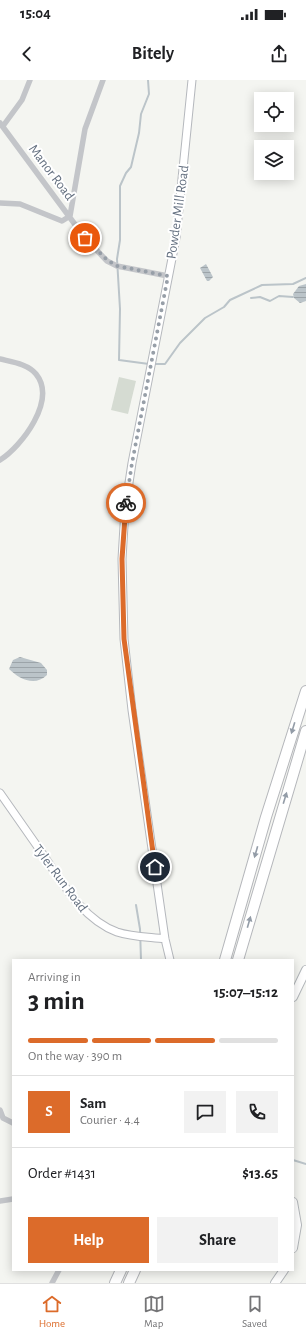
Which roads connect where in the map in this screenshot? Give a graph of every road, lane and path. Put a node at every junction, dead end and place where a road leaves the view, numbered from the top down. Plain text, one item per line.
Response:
1 (30, 80) edge
2 (103, 80) edge
3 (192, 80) edge
4 (1, 124) edge
5 (0, 203) edge
6 (70, 216) junction
7 (168, 276) junction
8 (0, 359) edge
9 (0, 460) edge
10 (306, 691) edge
11 (306, 731) edge
12 (0, 793) edge
13 (165, 939) junction
14 (170, 959) edge
15 (225, 959) edge
16 (238, 959) edge
17 (306, 970) edge
18 (294, 995) edge
19 (0, 1110) edge
20 (12, 1122) edge
21 (12, 1199) edge
22 (0, 1201) edge
23 (294, 1208) edge
24 (294, 1242) edge
25 (58, 1271) edge
26 (121, 1271) edge
27 (135, 1271) edge
28 (283, 1271) edge
29 (52, 1283) edge
30 (115, 1283) edge
31 (129, 1283) edge
32 (275, 1283) edge

1 - 4 street
2 - 6 street
3 - 7 street, Powder Mill Road
4 - 6 street, Manor Road
5 - 6 street
6 - 7 street, Manor Road
7 - 13 street, Powder Mill Road
8 - 9 street
10 -> 15 highway
16 -> 11 highway
12 - 13 street, Tyler Run Road
13 - 14 street, Powder Mill Road
17 - 18 main road
19 - 20 street
21 - 22 street
23 - 24 main road
25 - 29 street
26 - 30 highway
27 - 31 highway
28 - 32 main road

